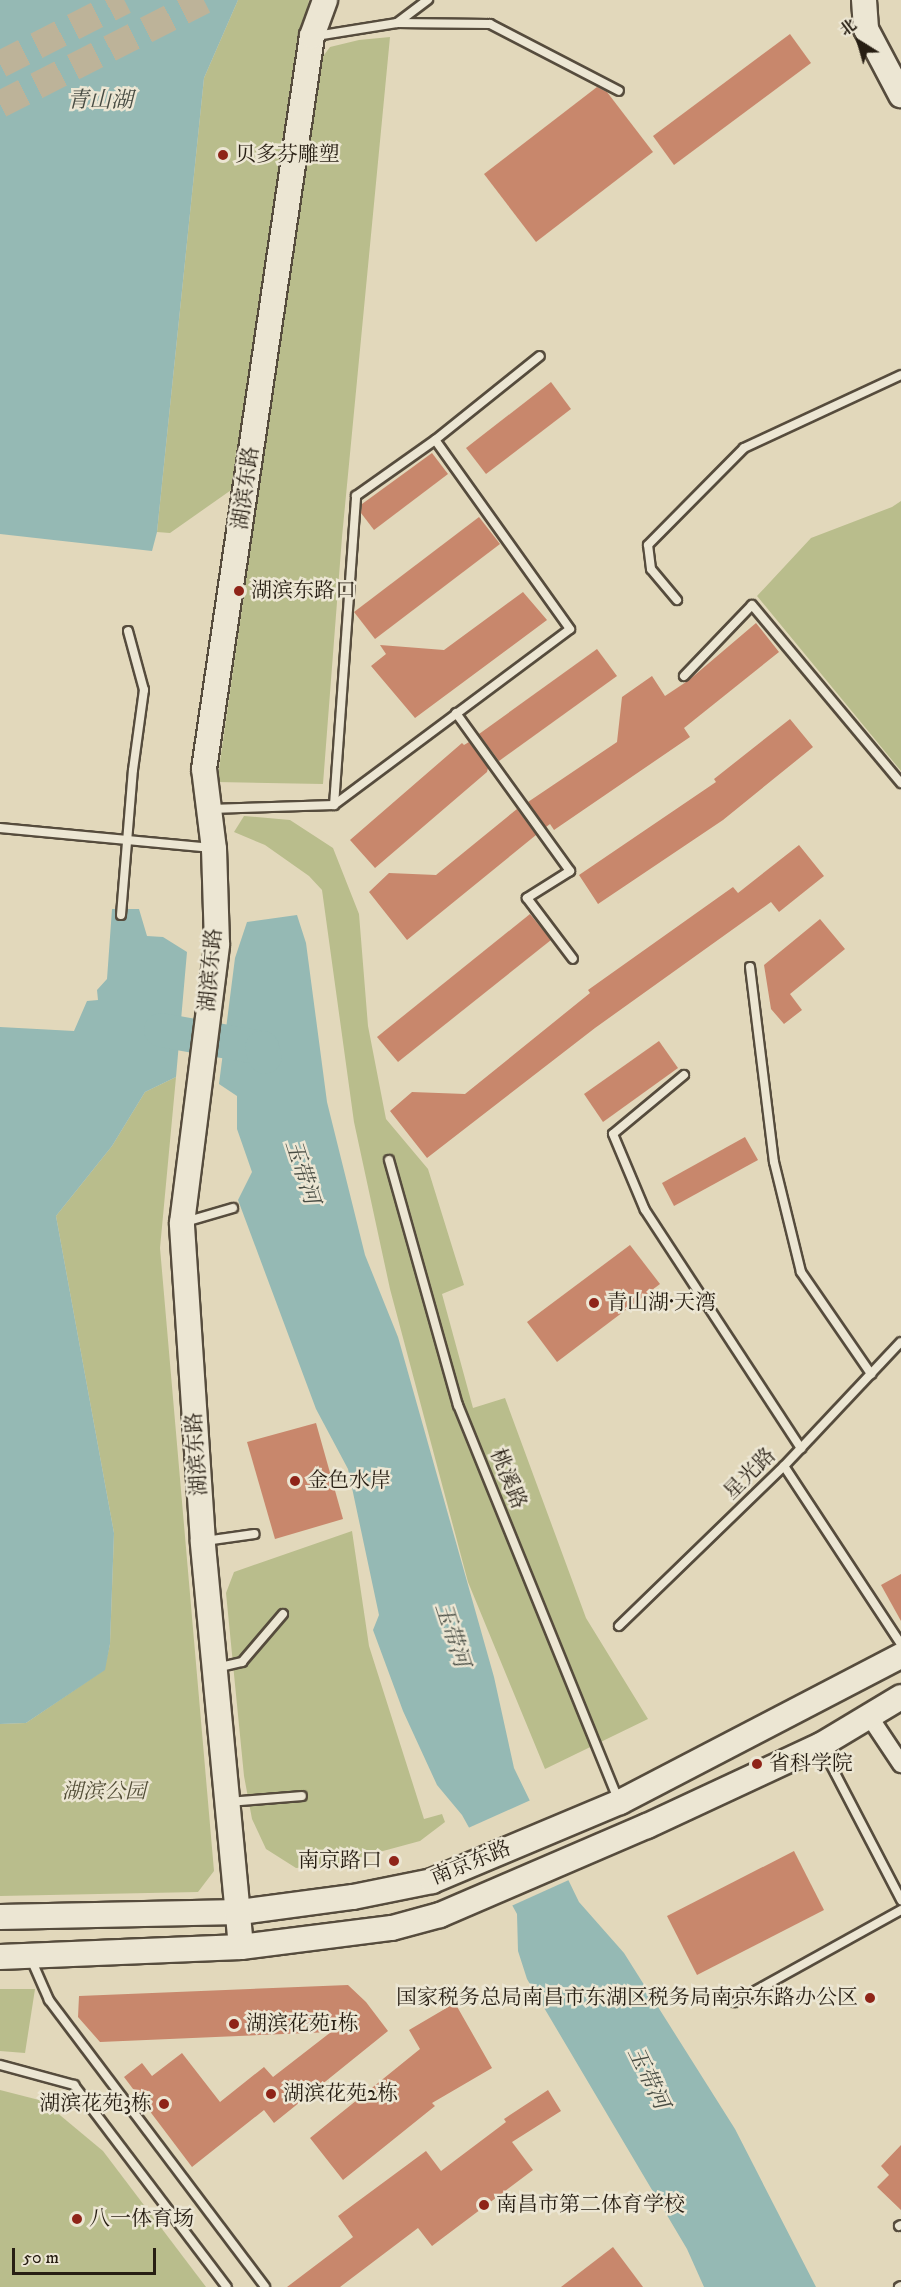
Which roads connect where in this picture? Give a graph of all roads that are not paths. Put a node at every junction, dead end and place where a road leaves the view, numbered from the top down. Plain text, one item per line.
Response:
1 (325, 0) edge
2 (428, 0) edge
3 (864, 0) edge
4 (397, 23) junction
5 (312, 36) junction
6 (619, 91) dead end
7 (901, 95) edge
8 (540, 356) dead end
9 (901, 375) edge
10 (435, 440) junction
11 (677, 600) dead end
12 (128, 631) dead end
13 (684, 676) dead end
14 (456, 713) junction
15 (901, 783) edge
16 (334, 805) junction
17 (209, 809) junction
18 (0, 828) edge
19 (129, 839) junction
20 (214, 849) junction
21 (121, 915) dead end
22 (573, 959) dead end
23 (750, 967) dead end
24 (684, 1075) dead end
25 (389, 1160) dead end
26 (233, 1208) dead end
27 (182, 1223) junction
28 (901, 1342) edge
29 (871, 1374) junction
30 (801, 1448) junction
31 (784, 1466) junction
32 (255, 1534) dead end
33 (203, 1542) junction
34 (284, 1614) dead end
35 (619, 1626) dead end
36 (901, 1644) edge
37 (901, 1656) edge
38 (215, 1668) junction
39 (900, 1700) edge
40 (869, 1716) junction
41 (820, 1745) junction
42 (901, 1764) edge
43 (302, 1796) dead end
44 (229, 1802) junction
45 (620, 1802) junction
46 (901, 1900) edge
47 (901, 1910) edge
48 (240, 1912) junction
49 (0, 1917) edge
50 (241, 1947) junction
51 (29, 1956) junction
52 (0, 1957) edge
53 (735, 2002) dead end
54 (0, 2065) edge
55 (227, 2287) edge
56 (265, 2287) edge

1 - 5 street, 湖滨东路
2 - 4 lane
3 - 7 street
4 - 5 lane
4 - 6 lane
5 - 17 street, 湖滨东路
8 - 10 lane
9 - 11 lane
10 - 14 lane
10 - 16 lane
12 - 19 lane
13 - 15 lane
14 - 16 lane
14 - 22 lane
16 - 17 lane
17 - 20 street, 湖滨东路
18 - 19 lane
19 - 20 lane
19 - 21 lane
20 - 27 street, 湖滨东路
23 - 29 lane
24 - 30 lane
25 - 45 lane, 桃溪路
26 - 27 lane
27 - 33 street, 湖滨东路
28 - 29 lane, 星光路
29 - 30 lane, 星光路
30 - 31 lane, 星光路
31 - 35 lane, 星光路
31 - 36 lane
32 - 33 lane
33 - 38 street, 湖滨东路
34 - 38 lane
37 - 45 street, 南京东路
38 - 44 street, 湖滨东路
39 - 40 street, 南京东路
40 - 41 street, 南京东路
40 - 42 street
41 - 46 lane
41 - 50 street, 南京东路
43 - 44 lane
44 - 48 street, 湖滨东路
45 - 48 street, 南京东路
47 - 53 lane
48 - 49 street, 南京东路
48 - 50 street, 湖滨东路
50 - 51 street, 南京东路
51 - 52 street, 南京东路
51 - 56 lane
54 - 55 lane

